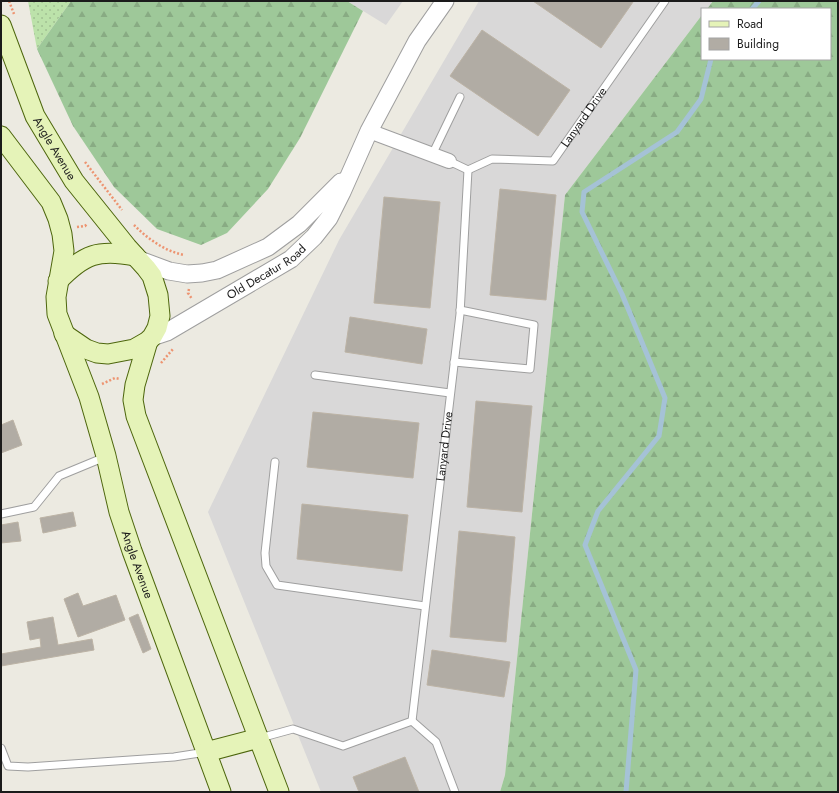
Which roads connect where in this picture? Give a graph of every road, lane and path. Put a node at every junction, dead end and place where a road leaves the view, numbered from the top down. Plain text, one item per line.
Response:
1 (9, 1) edge
2 (445, 1) edge
3 (665, 1) edge
4 (9, 22) edge
5 (460, 97) dead end
6 (369, 131) junction
7 (1, 136) edge
8 (432, 155) junction
9 (83, 159) dead end
10 (449, 161) joint
11 (468, 170) junction
12 (348, 175) junction
13 (123, 211) dead end
14 (91, 220) dead end
15 (130, 222) dead end
16 (72, 228) dead end
17 (185, 255) dead end
18 (136, 258) junction
19 (58, 281) junction
20 (189, 283) dead end
21 (196, 304) dead end
22 (460, 310) junction
23 (64, 334) junction
24 (150, 339) junction
25 (174, 348) dead end
26 (454, 362) junction
27 (160, 364) dead end
28 (315, 375) dead end
29 (122, 379) dead end
30 (96, 386) dead end
31 (450, 393) junction
32 (106, 456) junction
33 (275, 462) dead end
34 (1, 514) edge
35 (425, 606) junction
36 (412, 721) junction
37 (259, 738) junction
38 (1, 748) edge
39 (206, 752) junction
40 (220, 792) edge
41 (279, 792) edge
42 (455, 792) edge

1 - 4 path
2 - 6 street, Old Decatur Road
3 - 11 lane, Lanyard Drive
4 - 18 main road, Angle Avenue
5 - 8 lane
6 - 8 street
6 - 12 street, Old Decatur Road
7 - 19 main road
8 - 10 street
9 - 13 path
10 - 11 lane
11 - 22 lane, Lanyard Drive
12 - 18 street, Old Decatur Road
12 - 24 street, Old Decatur Road
14 - 16 path
15 - 17 path
18 - 19 main road
18 - 24 main road
19 - 23 main road
20 - 21 path
22 - 26 lane, Lanyard Drive
22 - 26 lane
23 - 24 main road
23 - 32 main road, Angle Avenue
24 - 37 main road
25 - 27 path
26 - 31 lane, Lanyard Drive
28 - 31 lane
29 - 30 path
31 - 35 lane, Lanyard Drive
32 - 34 lane
32 - 39 main road, Angle Avenue
33 - 35 lane
35 - 36 lane, Lanyard Drive
36 - 37 lane
36 - 42 lane
37 - 39 main road
37 - 41 main road
38 - 39 lane
39 - 40 main road, Angle Avenue

